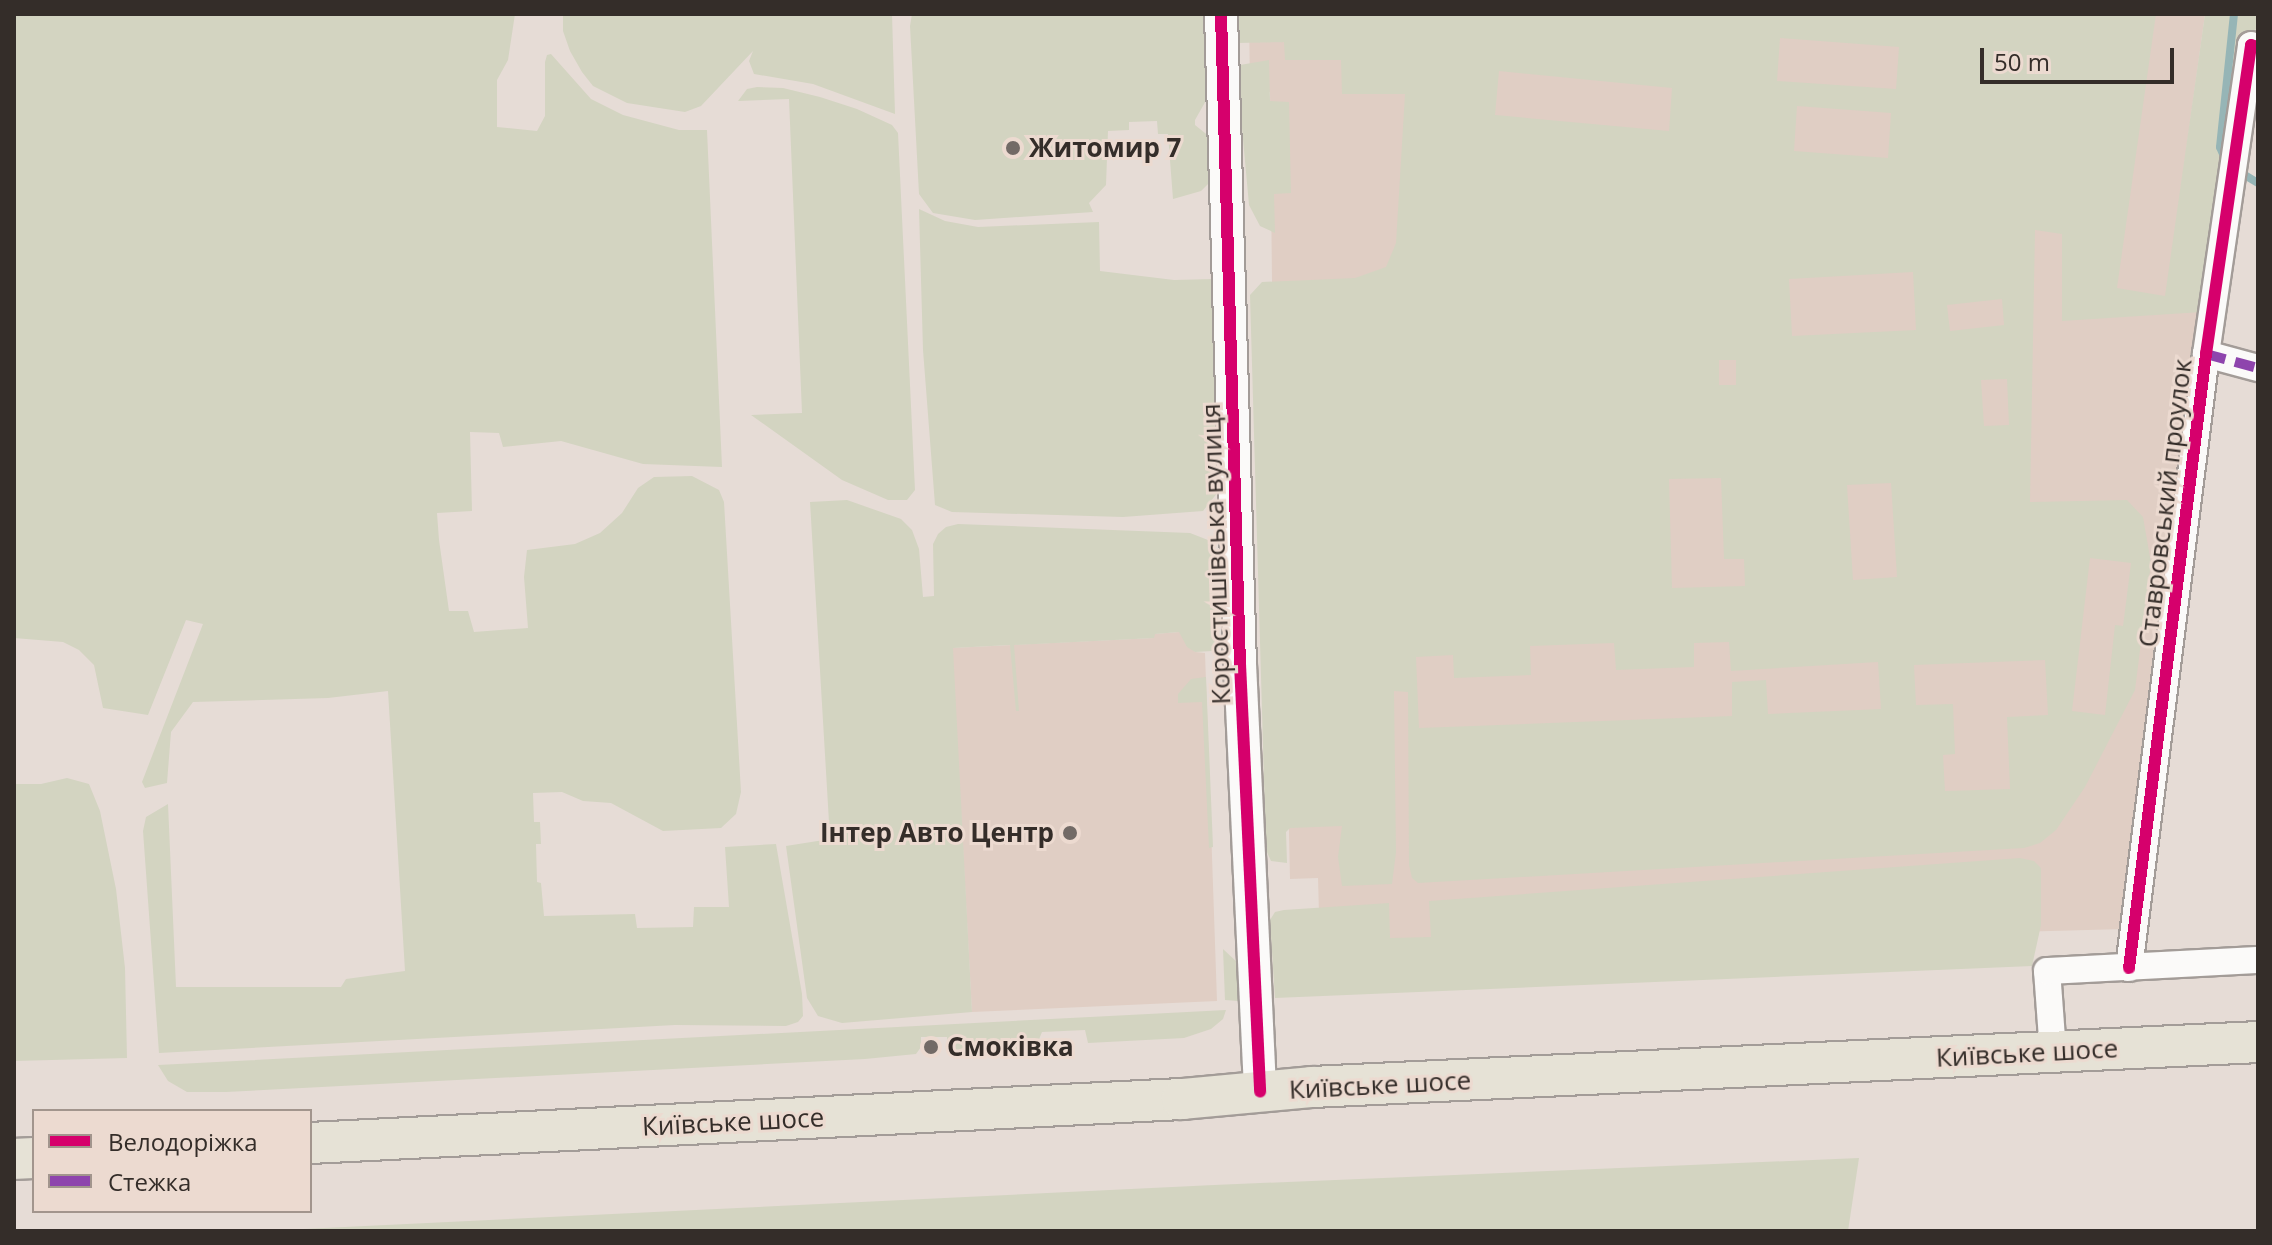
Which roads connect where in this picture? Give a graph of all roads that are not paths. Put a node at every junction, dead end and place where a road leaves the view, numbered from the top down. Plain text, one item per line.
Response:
1 (1221, 14) edge
2 (2254, 46) edge
3 (2206, 354) junction
4 (2258, 368) edge
5 (2258, 960) edge
6 (2129, 968) junction
7 (2258, 1042) edge
8 (2053, 1052) junction
9 (1260, 1092) junction
10 (312, 1143) edge

1 - 9 street, Коростишівська вулиця
2 - 3 street, Ставровський проулок
3 - 4 street
3 - 6 street, Ставровський проулок
5 - 6 street
6 - 8 street
7 - 8 main road, Київське шосе
8 - 9 main road, Київське шосе
9 - 10 main road, Київське шосе

